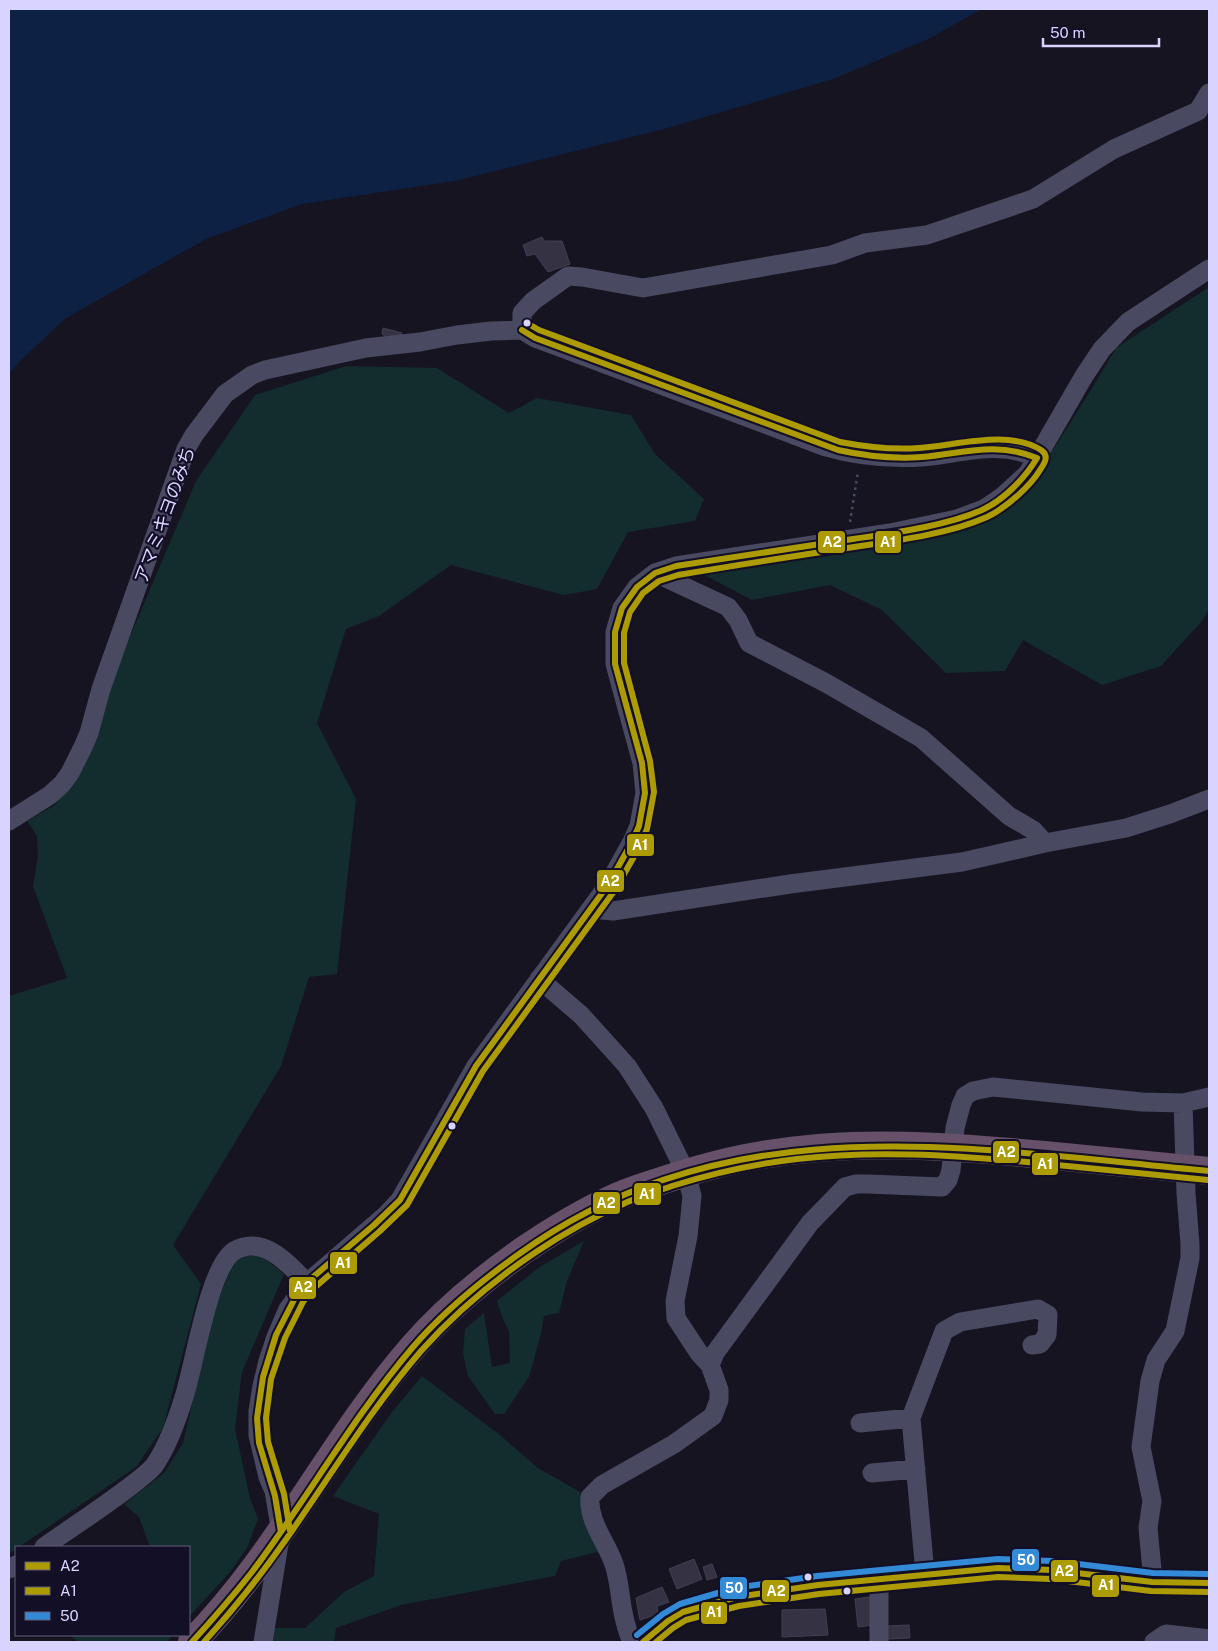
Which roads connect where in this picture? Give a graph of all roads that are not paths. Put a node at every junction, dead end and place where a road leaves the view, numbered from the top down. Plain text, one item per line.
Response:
1 (1209, 93) edge
2 (1209, 269) edge
3 (522, 330) junction
4 (1037, 458) junction
5 (655, 573) junction
6 (1209, 799) edge
7 (9, 821) edge
8 (1045, 843) junction
9 (591, 909) junction
10 (539, 979) junction
11 (1209, 1097) edge
12 (1183, 1103) junction
13 (952, 1147) junction
14 (1197, 1170) edge
15 (686, 1173) junction
16 (307, 1283) junction
17 (1032, 1345) dead end
18 (710, 1365) junction
19 (911, 1418) junction
20 (860, 1423) dead end
21 (916, 1469) junction
22 (872, 1473) dead end
23 (281, 1532) junction
24 (45, 1546) edge
25 (925, 1574) junction
26 (879, 1580) junction
27 (1152, 1582) junction
28 (1209, 1582) edge
29 (1209, 1639) edge
30 (192, 1642) edge
31 (263, 1642) edge
32 (632, 1642) edge
33 (643, 1642) edge
34 (878, 1642) edge
35 (1154, 1642) edge

1 - 3 street
2 - 4 street
3 - 4 street
3 - 7 street, アマミキヨのみち
4 - 5 street
5 - 8 street
5 - 9 street
6 - 8 street
8 - 9 street
9 - 10 street
10 - 15 street
10 - 16 street
11 - 12 street
12 - 13 street
12 - 14 street
13 - 14 highway
13 - 15 highway
13 - 18 street
14 - 27 street
15 - 18 street
15 - 23 highway
16 - 23 street
16 - 24 street
17 - 19 street
18 - 32 street
19 - 20 street
19 - 21 street
21 - 22 street
21 - 25 street
23 - 30 highway
23 - 31 street
25 - 26 street
25 - 27 street
26 - 33 street
26 - 34 street
27 - 28 street
29 - 35 street

